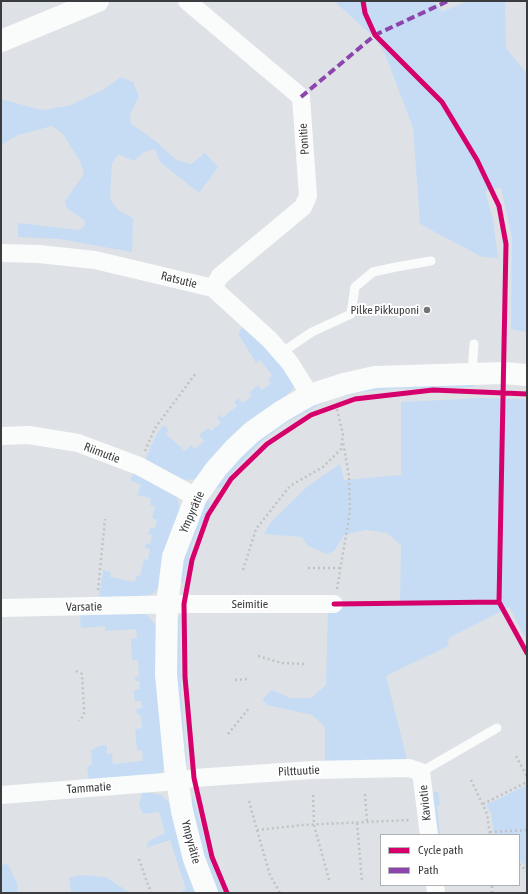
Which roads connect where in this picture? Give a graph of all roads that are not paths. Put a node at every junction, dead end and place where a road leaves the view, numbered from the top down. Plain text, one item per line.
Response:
1 (98, 1) edge
2 (187, 1) edge
3 (1, 41) edge
4 (1, 253) edge
5 (431, 261) dead end
6 (213, 288) junction
7 (474, 344) dead end
8 (281, 353) junction
9 (472, 374) junction
10 (527, 375) edge
11 (310, 395) junction
12 (1, 436) edge
13 (196, 497) junction
14 (334, 604) road end
15 (167, 605) junction
16 (1, 608) edge
17 (497, 728) dead end
18 (421, 772) junction
19 (177, 781) junction
20 (1, 795) edge
21 (428, 827) edge
22 (207, 893) edge

1 - 3 street
2 - 6 street, Ponitie
4 - 6 street, Ratsutie
5 - 8 lane
6 - 8 street, Ratsutie
7 - 9 lane
8 - 11 street, Ratsutie
9 - 10 street, Ympyrätie
9 - 11 street, Ympyrätie
11 - 13 street, Ympyrätie
12 - 13 street, Riimutie
13 - 15 street, Ympyrätie
14 - 15 street, Seimitie
15 - 16 street, Varsatie
15 - 19 street, Ympyrätie
17 - 18 lane
18 - 19 street, Pilttuutie
18 - 21 street, Kaviotie
19 - 20 street, Tammatie
19 - 22 street, Ympyrätie

